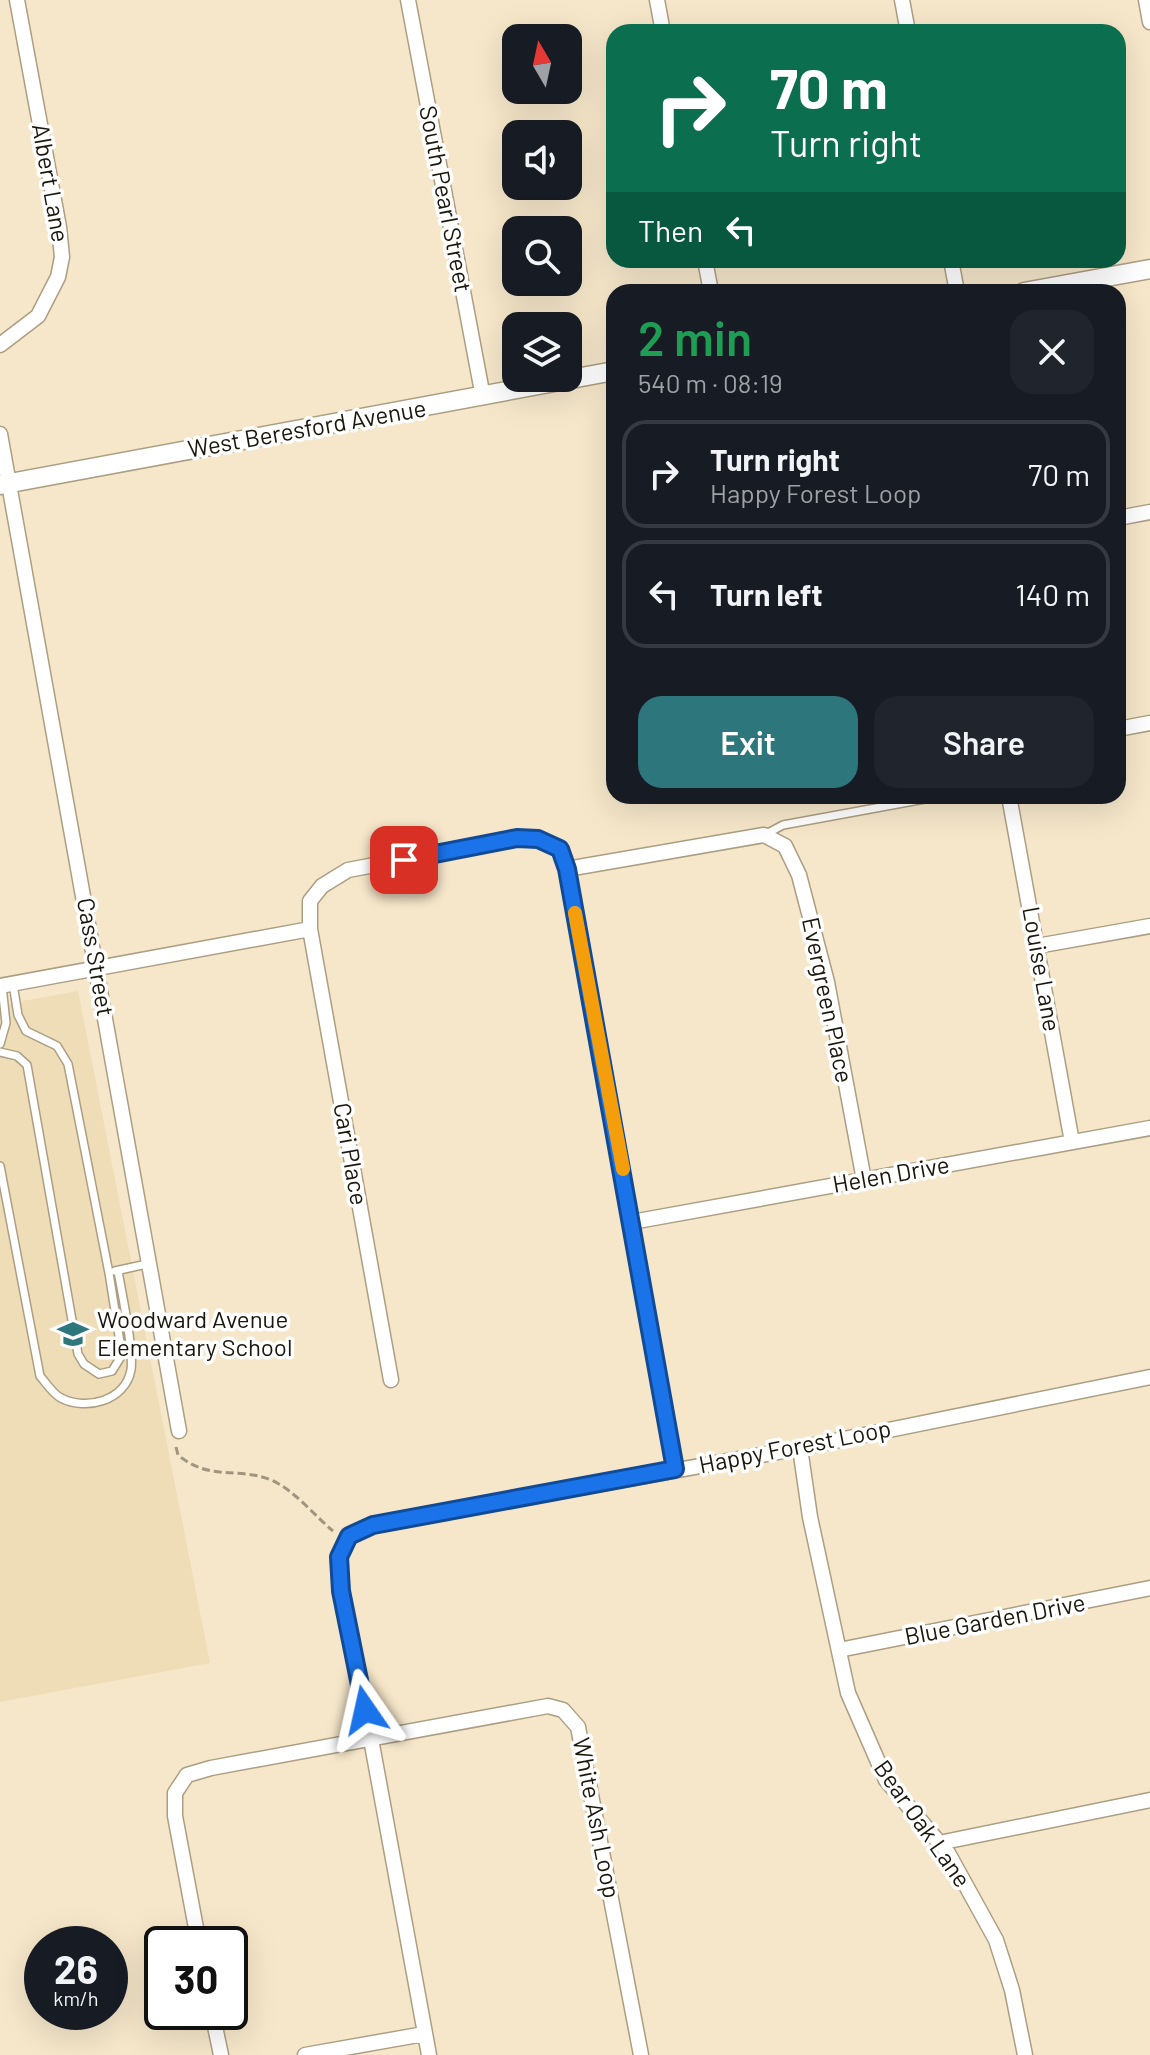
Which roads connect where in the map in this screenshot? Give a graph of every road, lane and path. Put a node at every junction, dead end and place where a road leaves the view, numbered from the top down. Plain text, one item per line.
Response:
1 (17, 0) edge
2 (408, 0) edge
3 (657, 0) edge
4 (902, 0) edge
5 (1146, 0) edge
6 (1150, 22) edge
7 (662, 24) edge
8 (906, 24) edge
9 (1150, 269) edge
10 (1068, 284) edge
11 (0, 345) edge
12 (606, 373) edge
13 (483, 397) junction
14 (0, 434) edge
15 (5, 484) edge
16 (1150, 512) edge
17 (1126, 516) edge
18 (1150, 723) edge
19 (1126, 728) edge
20 (897, 804) edge
21 (1010, 804) edge
22 (764, 835) junction
23 (567, 869) junction
24 (1150, 926) edge
25 (310, 929) junction
26 (1037, 946) junction
27 (97, 968) junction
28 (5, 985) edge
29 (0, 1044) edge
30 (0, 1052) edge
31 (1150, 1128) edge
32 (1072, 1142) junction
33 (0, 1166) edge
34 (864, 1180) junction
35 (632, 1222) junction
36 (147, 1264) junction
37 (118, 1271) junction
38 (109, 1273) junction
39 (1150, 1377) edge
40 (391, 1380) dead end
41 (179, 1431) joint
42 (800, 1448) junction
43 (675, 1469) junction
44 (333, 1531) dead end
45 (1150, 1588) edge
46 (839, 1650) junction
47 (371, 1739) junction
48 (1150, 1800) edge
49 (939, 1843) junction
50 (196, 1926) edge
51 (216, 2030) edge
52 (424, 2034) junction
53 (221, 2055) edge
54 (305, 2055) edge
55 (429, 2055) edge
56 (641, 2055) edge
57 (1025, 2055) edge

1 - 11 street, Albert Lane
2 - 13 street, South Pearl Street
3 - 7 street
4 - 8 street
5 - 6 street
9 - 10 street
12 - 13 street, West Beresford Avenue
13 - 15 street, West Beresford Avenue
14 - 15 street
15 - 27 street, Cass Street
16 - 17 street
18 - 19 street
20 - 22 lane
21 - 26 street, Louise Lane
22 - 23 street
22 - 34 street, Evergreen Place
23 - 25 street
23 - 35 street
24 - 26 street
25 - 27 street
25 - 40 street, Cari Place
26 - 32 street, Louise Lane
27 - 28 street
27 - 36 street, Cass Street
28 - 29 lane
28 - 38 lane
30 - 38 lane
31 - 32 street, Helen Drive
32 - 34 street, Helen Drive
33 - 37 lane
34 - 35 street, Helen Drive
35 - 43 street
36 - 37 lane
36 - 41 street, Cass Street
37 - 38 lane
39 - 42 street, Happy Forest Loop
41 - 44 path
42 - 43 street, Happy Forest Loop
42 - 46 street, Bear Oak Lane
43 - 47 street, Happy Forest Loop
45 - 46 street, Blue Garden Drive
46 - 49 street, Bear Oak Lane
47 - 50 street, White Ash Loop
47 - 52 street, Happy Forest Loop
47 - 56 street, White Ash Loop
48 - 49 street
49 - 57 street, Bear Oak Lane
51 - 53 street
52 - 54 street
52 - 55 street, Happy Forest Loop

